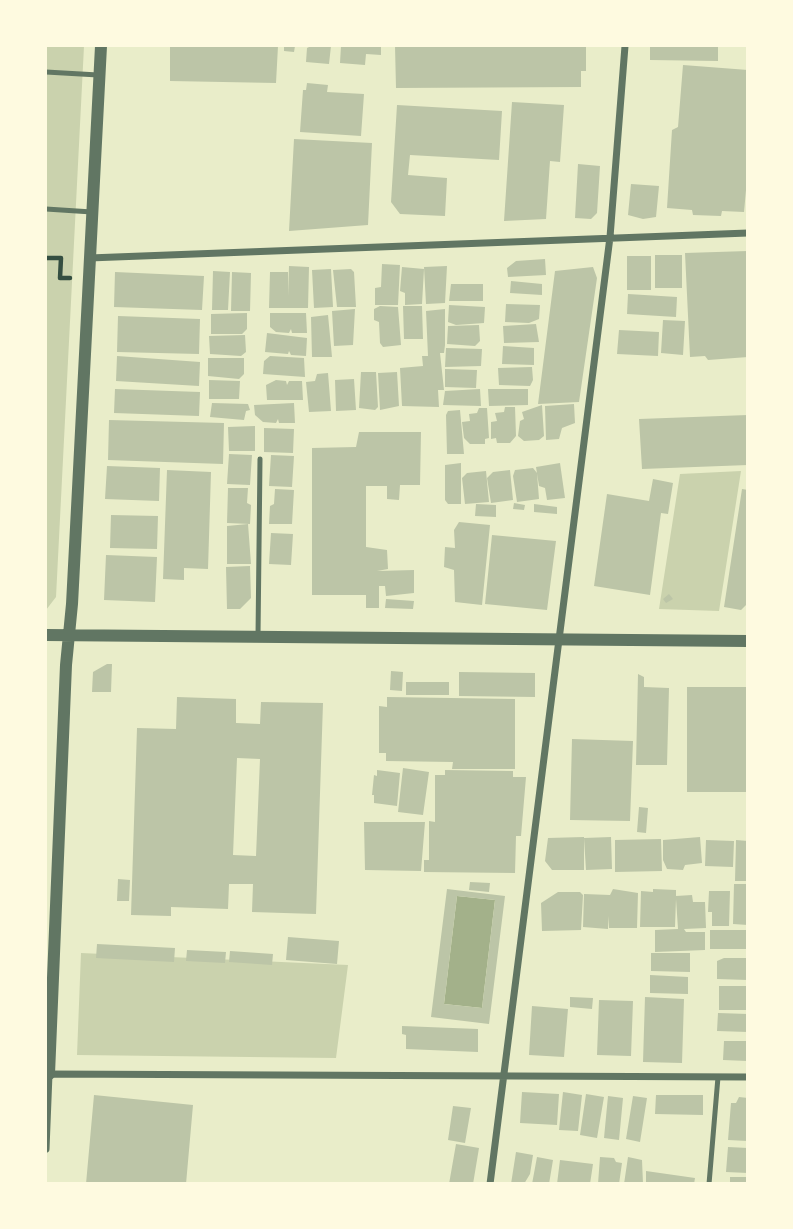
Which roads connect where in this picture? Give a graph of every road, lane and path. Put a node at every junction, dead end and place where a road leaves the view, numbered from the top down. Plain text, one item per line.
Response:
1 (101, 46) edge
2 (625, 46) edge
3 (46, 72) edge
4 (99, 75) junction
5 (46, 209) edge
6 (92, 212) junction
7 (747, 233) edge
8 (610, 237) junction
9 (46, 258) edge
10 (89, 258) junction
11 (71, 278) dead end
12 (260, 459) dead end
13 (68, 633) junction
14 (46, 635) edge
15 (258, 636) junction
16 (559, 639) junction
17 (747, 641) edge
18 (47, 1074) edge
19 (502, 1077) junction
20 (718, 1077) junction
21 (747, 1077) edge
22 (46, 1149) edge
23 (490, 1184) edge
24 (709, 1184) edge

1 - 4 street
2 - 8 street
3 - 4 lane
4 - 6 street
5 - 6 lane
6 - 10 street
7 - 8 street
8 - 10 street
8 - 16 street
9 - 11 path
10 - 13 street
12 - 15 lane
13 - 14 street
13 - 15 street
13 - 18 street
15 - 16 street
16 - 17 street
16 - 19 street
18 - 19 street
18 - 22 street
19 - 20 street
19 - 23 street
20 - 21 street
20 - 24 lane

